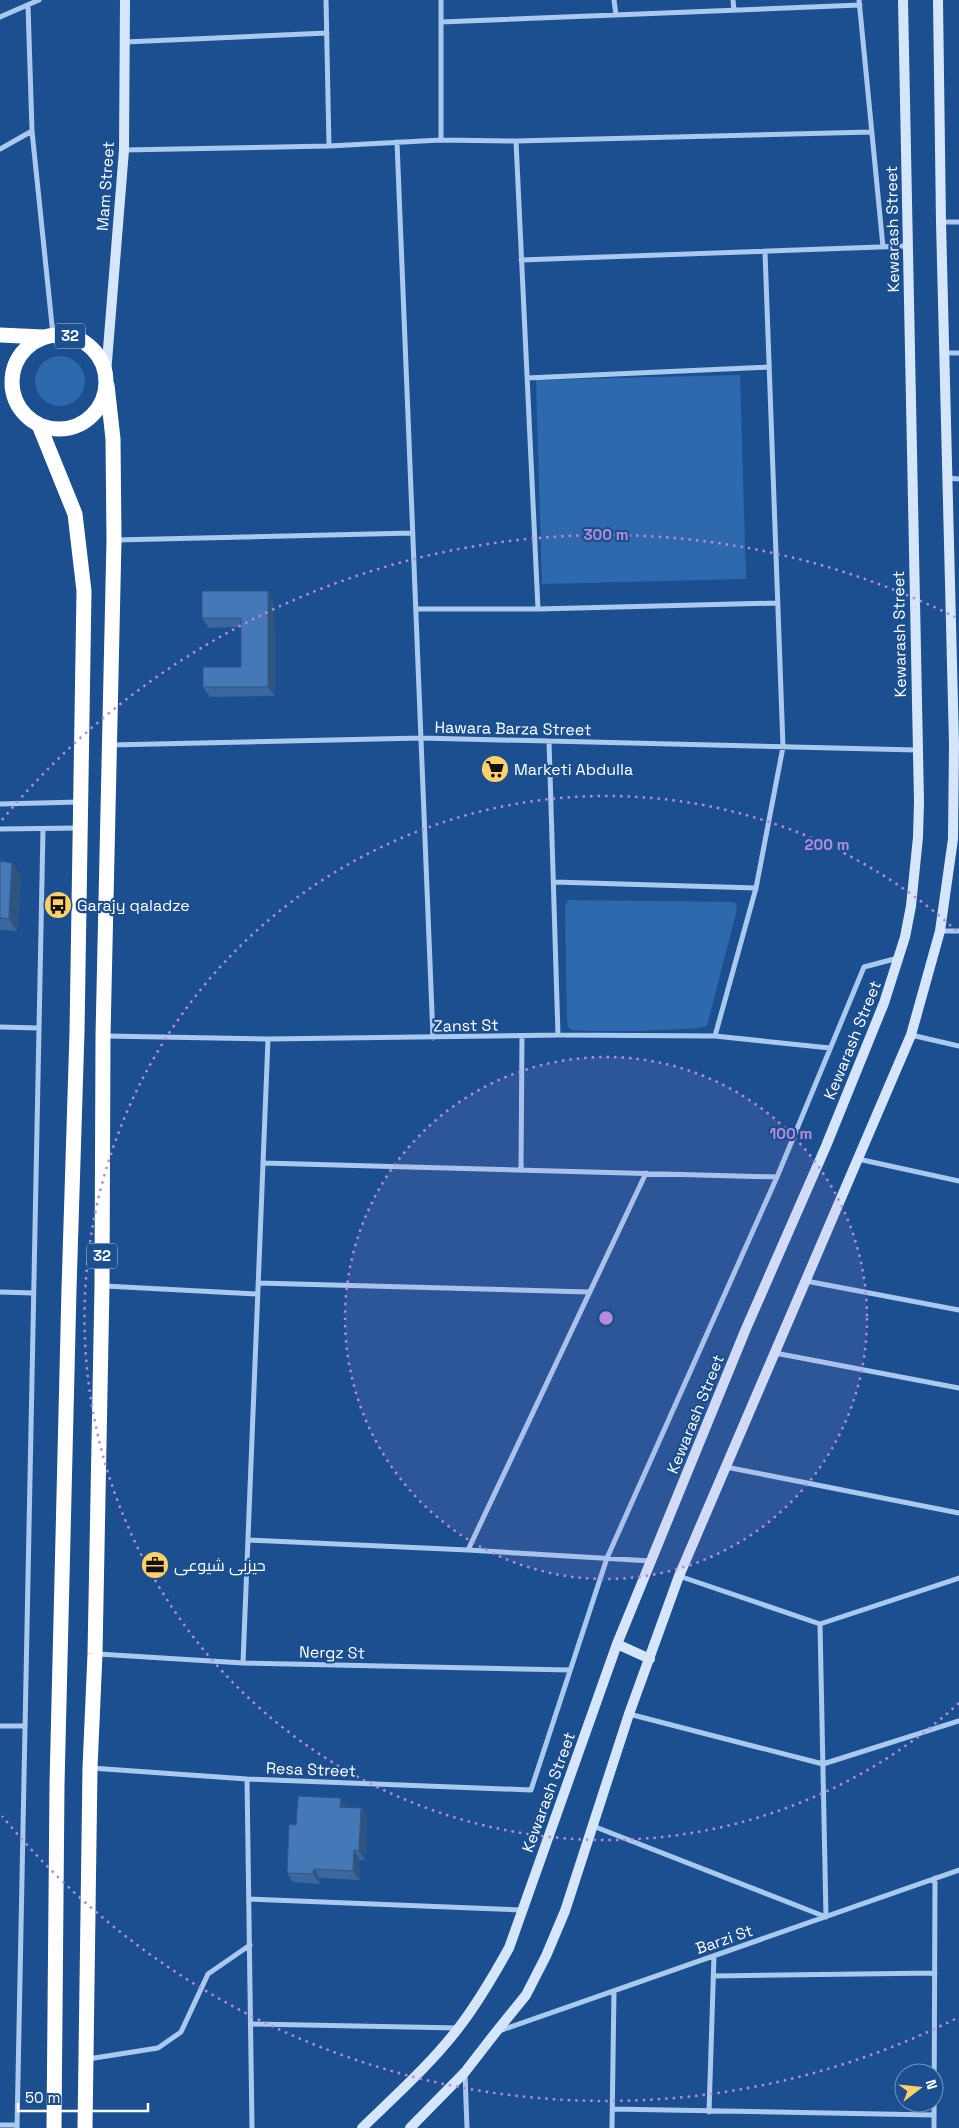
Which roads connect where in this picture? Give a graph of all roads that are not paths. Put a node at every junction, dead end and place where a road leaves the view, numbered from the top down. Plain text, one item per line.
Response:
1 (39, 0) edge
2 (125, 0) edge
3 (326, 0) edge
4 (441, 0) edge
5 (614, 0) edge
6 (733, 0) edge
7 (903, 0) edge
8 (938, 0) edge
9 (859, 2) edge
10 (28, 4) junction
11 (734, 10) junction
12 (616, 15) junction
13 (0, 17) edge
14 (441, 22) junction
15 (327, 32) junction
16 (125, 42) junction
17 (32, 131) junction
18 (871, 132) junction
19 (441, 140) junction
20 (516, 141) junction
21 (397, 142) junction
22 (329, 146) junction
23 (0, 149) edge
24 (124, 150) junction
25 (941, 222) junction
26 (959, 222) edge
27 (883, 246) junction
28 (907, 246) junction
29 (765, 252) junction
30 (521, 260) junction
31 (0, 335) edge
32 (48, 336) junction
33 (944, 353) junction
34 (959, 353) edge
35 (768, 367) junction
36 (527, 378) junction
37 (106, 379) junction
38 (7, 390) edge
39 (39, 425) junction
40 (947, 478) junction
41 (959, 479) edge
42 (413, 533) junction
43 (114, 540) junction
44 (778, 603) junction
45 (955, 606) edge
46 (416, 609) junction
47 (538, 609) junction
48 (421, 738) junction
49 (549, 741) junction
50 (110, 745) junction
51 (956, 745) edge
52 (783, 747) junction
53 (916, 750) junction
54 (82, 802) junction
55 (0, 804) edge
56 (82, 828) junction
57 (0, 829) edge
58 (43, 829) junction
59 (554, 882) junction
60 (756, 888) junction
61 (940, 931) junction
62 (959, 931) edge
63 (899, 958) junction
64 (0, 1027) edge
65 (38, 1028) junction
66 (558, 1035) junction
67 (911, 1035) junction
68 (103, 1036) junction
69 (522, 1036) junction
70 (715, 1036) junction
71 (433, 1038) junction
72 (268, 1039) junction
73 (959, 1046) edge
74 (830, 1048) junction
75 (857, 1159) junction
76 (263, 1163) junction
77 (521, 1169) junction
78 (646, 1173) junction
79 (777, 1177) junction
80 (959, 1181) edge
81 (805, 1281) junction
82 (258, 1283) junction
83 (102, 1286) junction
84 (0, 1292) edge
85 (589, 1292) junction
86 (33, 1293) junction
87 (257, 1294) junction
88 (959, 1310) edge
89 (774, 1353) junction
90 (959, 1388) edge
91 (726, 1467) junction
92 (959, 1513) edge
93 (248, 1540) junction
94 (468, 1550) junction
95 (607, 1558) junction
96 (651, 1561) junction
97 (679, 1576) junction
98 (959, 1578) edge
99 (820, 1624) junction
100 (617, 1644) junction
101 (95, 1654) junction
102 (650, 1659) junction
103 (243, 1663) junction
104 (570, 1670) junction
105 (629, 1714) junction
106 (959, 1721) edge
107 (0, 1726) edge
108 (24, 1726) junction
109 (822, 1764) junction
110 (90, 1768) junction
111 (248, 1779) junction
112 (593, 1826) junction
113 (959, 1870) edge
114 (935, 1878) junction
115 (249, 1899) junction
116 (522, 1910) junction
117 (826, 1916) junction
118 (250, 1944) junction
119 (714, 1956) junction
120 (935, 1973) junction
121 (713, 1976) junction
122 (614, 1991) junction
123 (251, 2024) junction
124 (459, 2028) junction
125 (496, 2032) junction
126 (85, 2060) junction
127 (465, 2072) junction
128 (612, 2110) junction
129 (709, 2112) junction
130 (934, 2115) junction
131 (0, 2125) edge
132 (17, 2126) edge
133 (54, 2128) edge
134 (85, 2128) edge
135 (252, 2128) edge
136 (362, 2128) edge
137 (410, 2128) edge
138 (467, 2128) edge
139 (612, 2128) edge
140 (934, 2128) edge

1 - 10 street
2 - 16 main road, Mam Street
3 - 15 street
4 - 14 street
5 - 12 street
6 - 11 street
7 - 28 main road, Kewarash Street
8 - 25 main road
9 - 11 street
9 - 18 street
10 - 13 street
10 - 17 street
11 - 12 street
12 - 14 street
14 - 19 street
15 - 16 street
15 - 22 street
16 - 24 main road, Mam Street
17 - 23 street
17 - 32 street
18 - 20 street
18 - 27 street
19 - 20 street
19 - 21 street
20 - 30 street
21 - 22 street
21 - 42 street
22 - 24 street
24 - 37 main road, Mam Street
25 - 26 street
25 - 33 main road
27 - 28 street
27 - 29 street
28 - 53 main road, Kewarash Street
29 - 30 street
29 - 35 street
30 - 36 street
31 - 32 highway, 32
32 - 37 highway, 32
32 - 38 highway, 32
33 - 34 street
33 - 40 main road
35 - 36 street
35 - 44 street
36 - 47 street
37 - 39 highway
37 - 43 highway, 32
38 - 39 highway, 32
39 - 54 highway, 32
40 - 41 street
40 - 45 main road
42 - 43 street
42 - 46 street
43 - 50 highway, 32
44 - 47 street
44 - 52 street
45 - 51 main road
46 - 47 street
46 - 48 street
48 - 49 street, Hawara Barza Street
48 - 50 street, Hawara Barza Street
48 - 71 street
49 - 52 street, Hawara Barza Street
49 - 59 street
50 - 68 highway, 32
51 - 61 main road
52 - 53 street, Hawara Barza Street
52 - 60 street
53 - 63 main road, Kewarash Street
54 - 55 street
54 - 56 highway, 32
56 - 58 street
56 - 133 highway, 32
57 - 58 street
58 - 65 street
59 - 60 street
59 - 66 street
60 - 70 street
61 - 62 street
61 - 67 main road
63 - 74 street
63 - 96 main road, Kewarash Street
64 - 65 street
65 - 86 street
66 - 69 street, Zanst St
66 - 70 street, Zanst St
67 - 73 street
67 - 75 main road
68 - 72 street, Zanst St
68 - 83 highway, 32
69 - 71 street, Zanst St
69 - 77 street
70 - 74 street, Zanst St
71 - 72 street, Zanst St
72 - 76 street
74 - 79 street
75 - 80 street
75 - 81 main road
76 - 77 street
76 - 82 street
77 - 78 street
78 - 79 street
78 - 85 street
79 - 95 street
81 - 88 street
81 - 89 main road
82 - 85 street
82 - 87 street
83 - 87 street
83 - 101 highway, 32
84 - 86 street
85 - 94 street
86 - 108 street
87 - 93 street
89 - 90 street
89 - 91 main road
91 - 92 street
91 - 97 main road
93 - 94 street
93 - 103 street
94 - 95 street
95 - 96 street
95 - 104 street
96 - 100 main road, Kewarash Street
97 - 99 street
97 - 102 main road
98 - 99 street
99 - 109 street
100 - 102 main road
100 - 116 main road, Kewarash Street
101 - 103 street, Nergz St
101 - 110 highway, 32
102 - 105 main road
103 - 104 street, Nergz St
104 - 111 street, Resa Street
105 - 109 street
105 - 112 main road
106 - 109 street
107 - 108 street
108 - 132 street
109 - 117 street
110 - 111 street, Resa Street
110 - 126 highway, 32
111 - 115 street
112 - 117 street
112 - 125 main road
113 - 114 street, Barzi St
114 - 117 street, Barzi St
114 - 120 street
115 - 116 street
115 - 118 street
116 - 124 main road, Kewarash Street
117 - 119 street, Barzi St
118 - 123 street
118 - 126 street
119 - 121 street
119 - 122 street, Barzi St
120 - 121 street
120 - 130 street
121 - 129 street
122 - 125 street, Barzi St
122 - 128 street
123 - 124 street
123 - 135 street
124 - 136 main road, Kewarash Street
125 - 127 main road
126 - 134 highway, 32
127 - 137 main road
127 - 138 street
128 - 129 street
128 - 139 street
129 - 130 street
130 - 140 street
131 - 132 street

